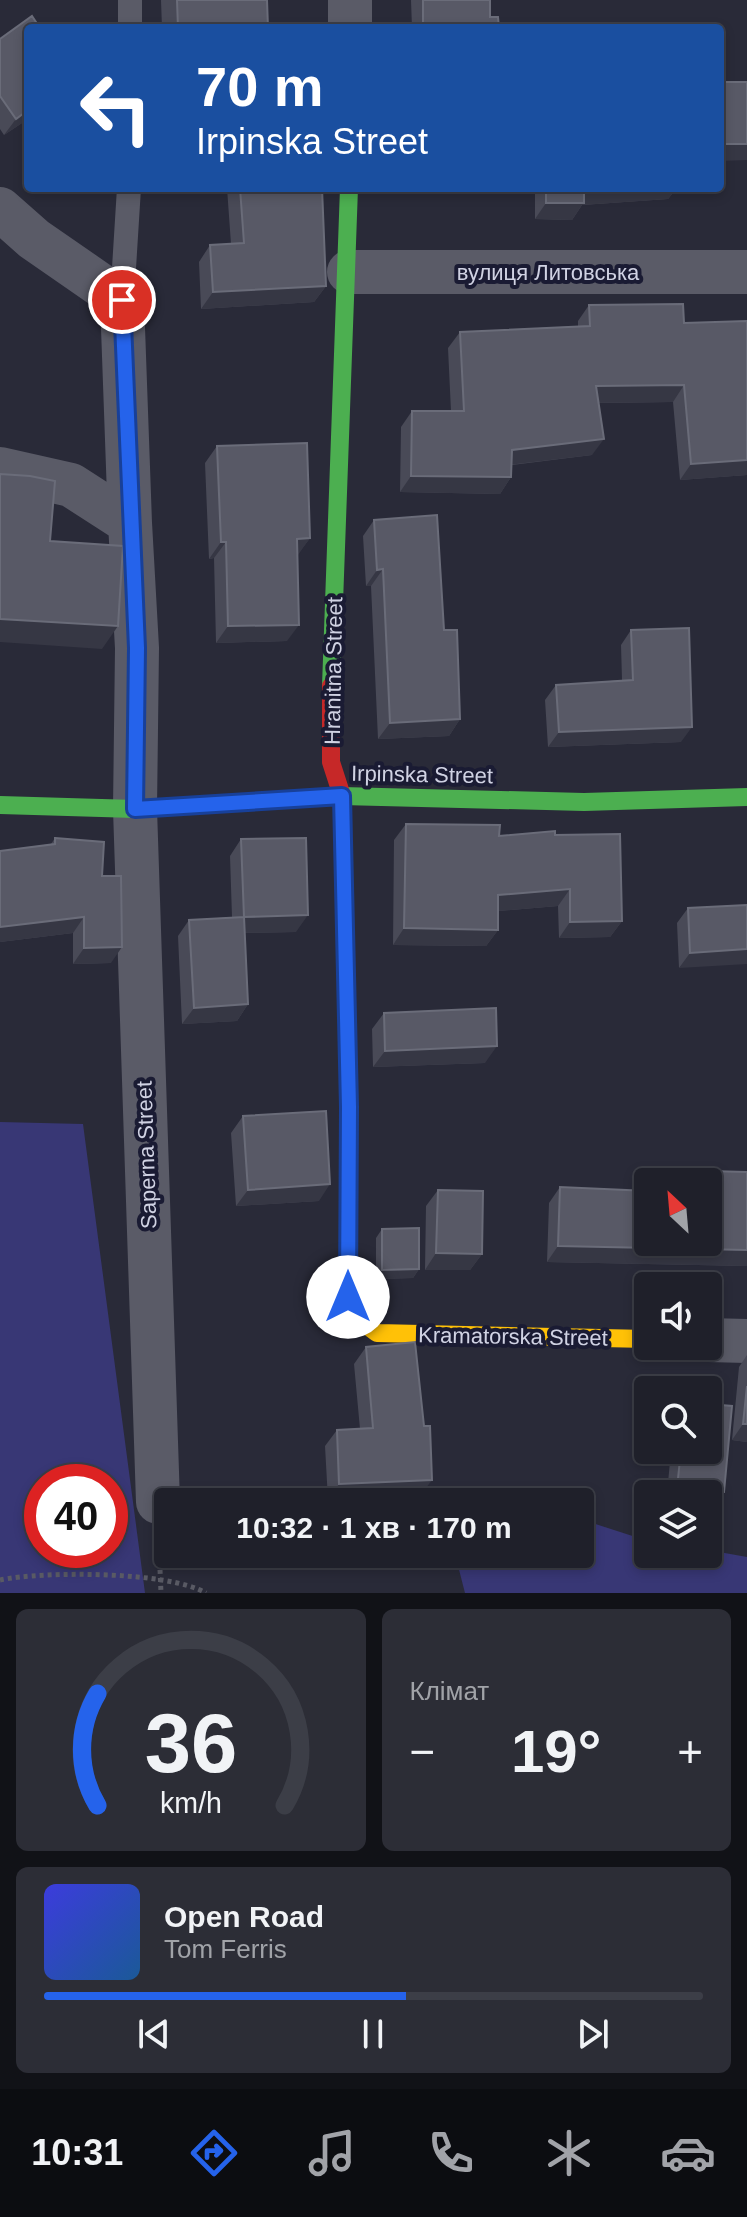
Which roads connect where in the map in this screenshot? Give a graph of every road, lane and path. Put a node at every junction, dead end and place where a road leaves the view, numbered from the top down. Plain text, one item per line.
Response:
1 (130, 0) edge
2 (350, 0) edge
3 (130, 24) edge
4 (350, 24) edge
5 (129, 192) edge
6 (349, 192) edge
7 (0, 209) edge
8 (349, 272) junction
9 (747, 272) edge
10 (122, 300) junction
11 (0, 469) edge
12 (130, 523) junction
13 (342, 796) junction
14 (747, 797) edge
15 (0, 805) edge
16 (135, 809) junction
17 (377, 1333) joint
18 (634, 1339) edge
19 (722, 1340) edge
20 (747, 1341) edge
21 (158, 1488) edge
22 (0, 1580) edge
23 (206, 1593) edge

1 - 3 lane
2 - 4 street
5 - 10 lane
6 - 8 street, Hranitna Street
7 - 10 street
8 - 9 street, вулиця Литовська
8 - 13 street, Hranitna Street
10 - 12 street, Saperna Street
11 - 12 street
12 - 16 street, Saperna Street
13 - 14 street, Irpinska Street
13 - 16 street, Irpinska Street
13 - 17 street, Hranitna Street
15 - 16 street, Irpinska Street
16 - 21 street, Saperna Street
17 - 18 street, Kramatorska Street
19 - 20 street
22 - 23 path

